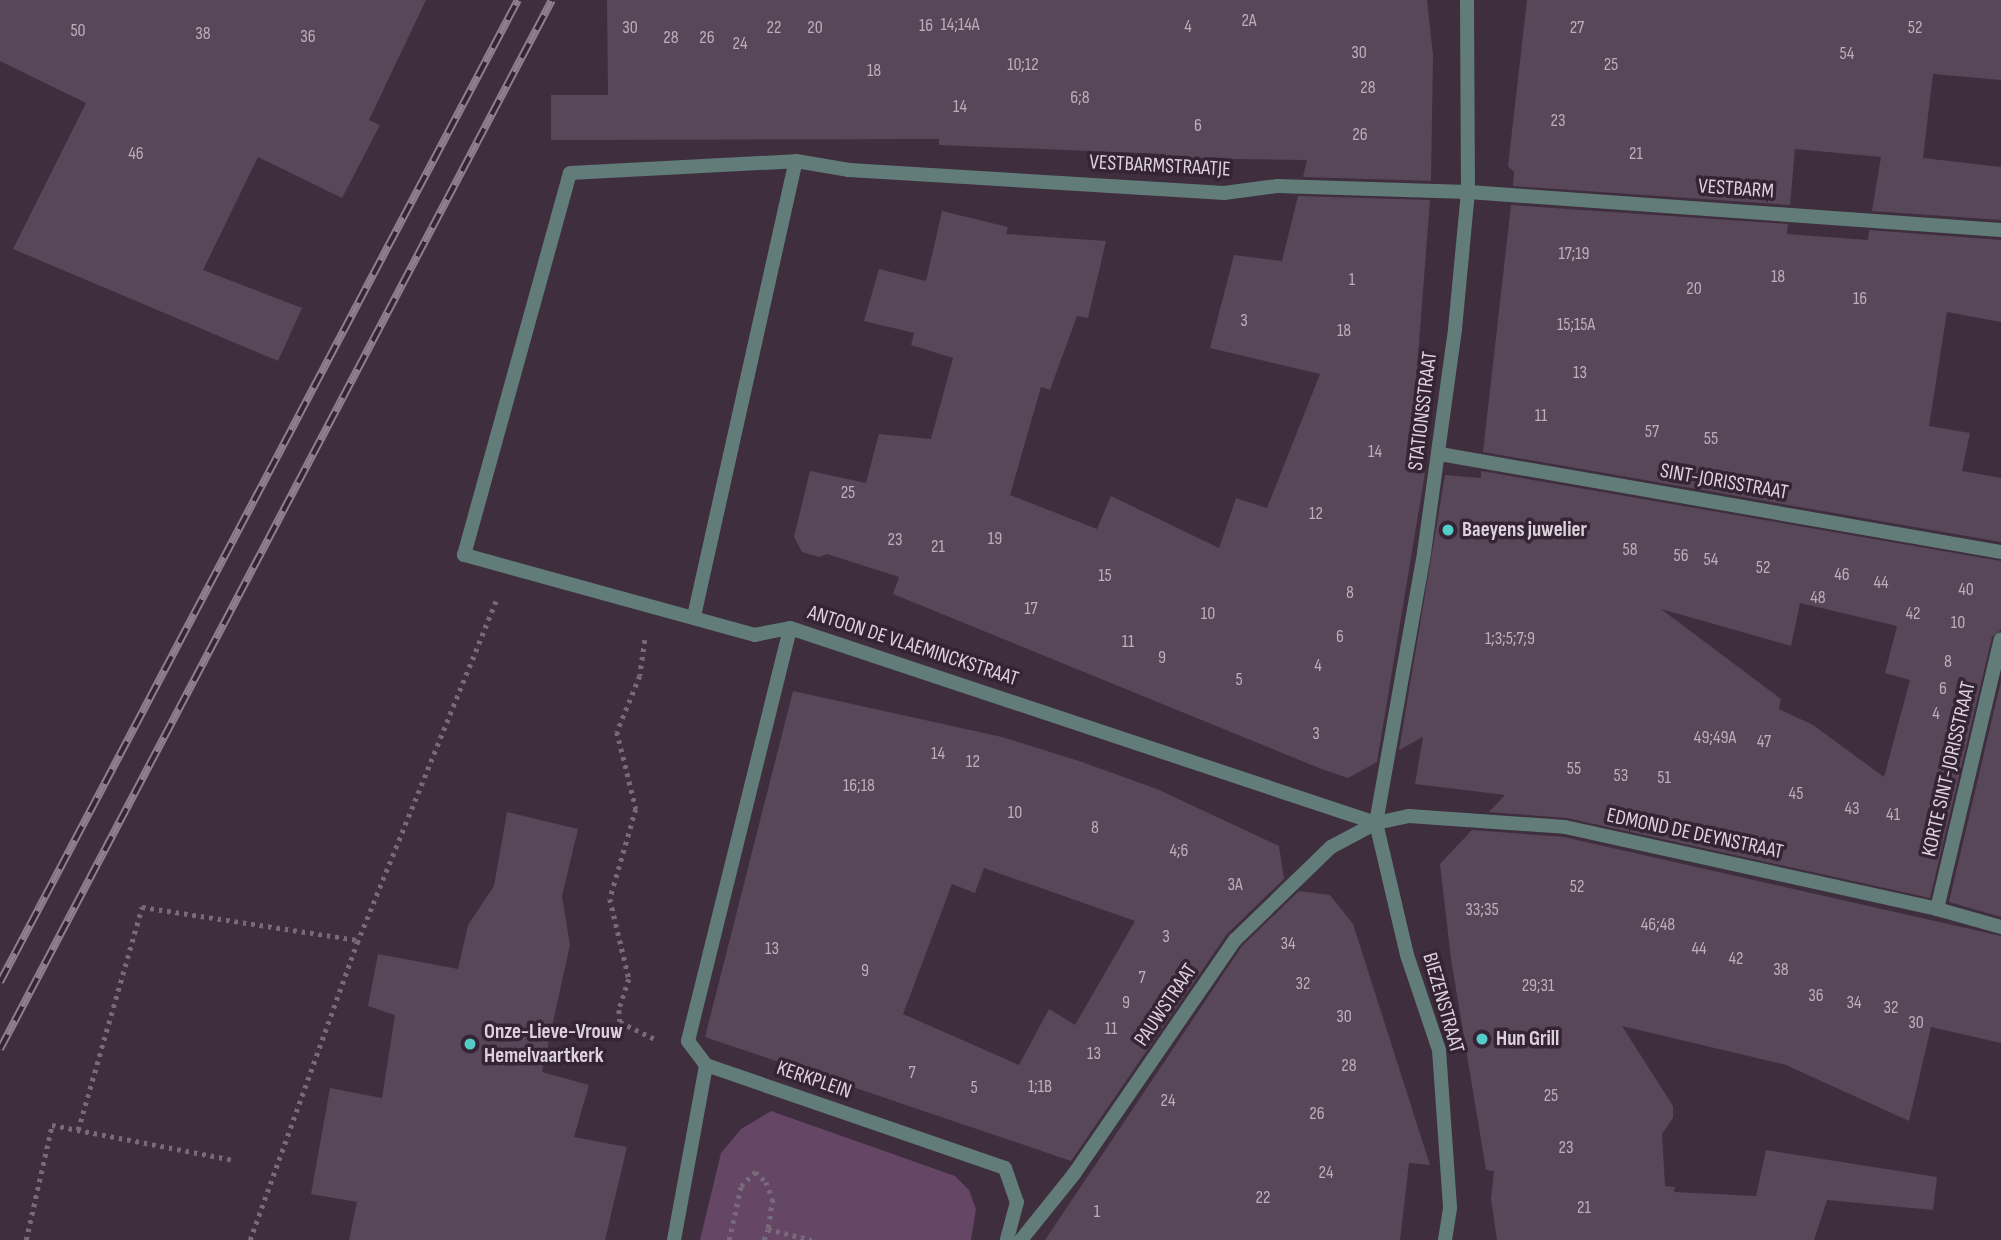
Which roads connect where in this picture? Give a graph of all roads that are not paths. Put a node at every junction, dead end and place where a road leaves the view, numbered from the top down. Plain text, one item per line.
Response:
1 (1467, 0) edge
2 (796, 161) junction
3 (1468, 192) junction
4 (2001, 230) edge
5 (1440, 454) junction
6 (2001, 552) edge
7 (694, 616) junction
8 (790, 628) junction
9 (2001, 639) edge
10 (1376, 823) junction
11 (1937, 909) junction
12 (2001, 927) edge
13 (706, 1065) junction
14 (674, 1240) edge
15 (1007, 1240) edge
16 (1021, 1240) edge
17 (1445, 1240) edge

1 - 3 street, STATIONSSTRAAT
2 - 3 street, VESTBARMSTRAATJE
2 - 7 street
2 - 7 street, VESTBARMSTRAATJE
3 - 4 street, VESTBARM
3 - 5 street, STATIONSSTRAAT
5 - 6 street, SINT-JORISSTRAAT
5 - 10 street, STATIONSSTRAAT
7 - 8 street
8 - 10 street, ANTOON DE VLAEMINCKSTRAAT
8 - 13 street, ANTOON DE VLAEMINCKSTRAAT
9 - 11 street, KORTE SINT-JORISSTRAAT
10 - 11 street, EDMOND DE DEYNSTRAAT
10 - 16 street, PAUWSTRAAT
10 - 17 street, BIEZENSTRAAT
11 - 12 street, EDMOND DE DEYNSTRAAT
13 - 14 street
13 - 15 street, KERKPLEIN

